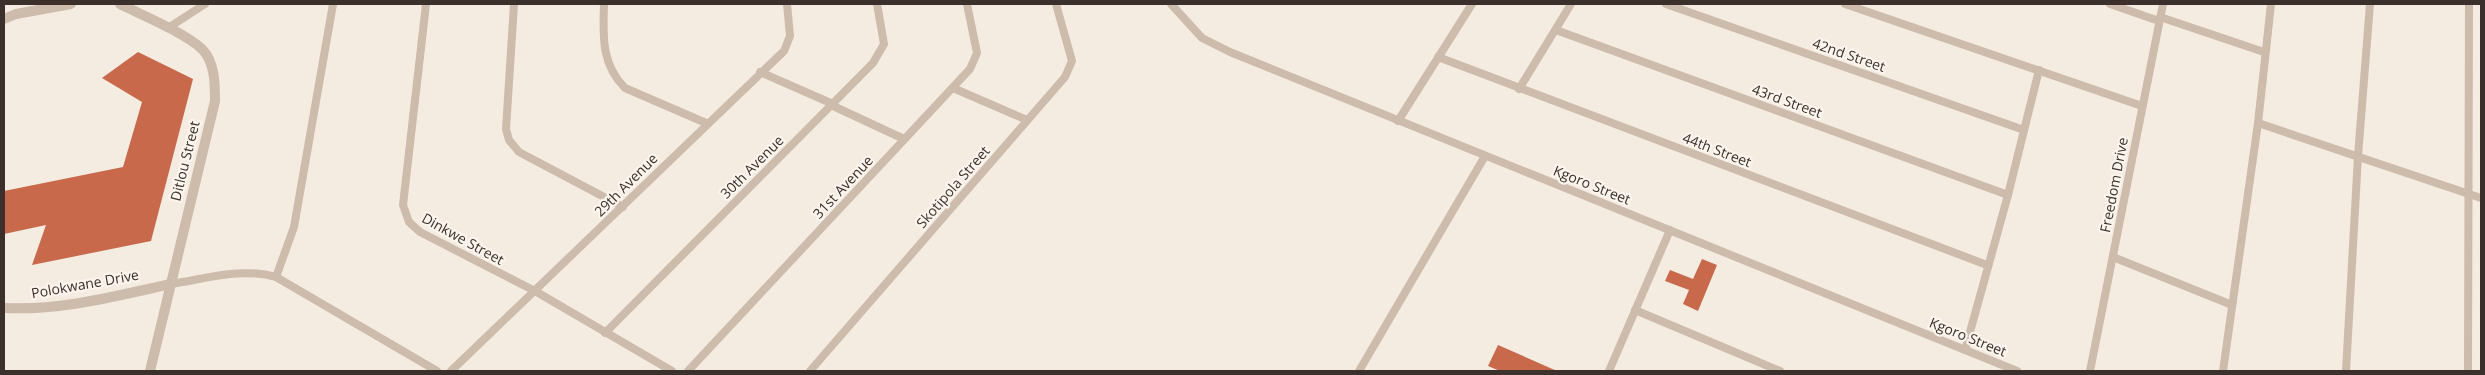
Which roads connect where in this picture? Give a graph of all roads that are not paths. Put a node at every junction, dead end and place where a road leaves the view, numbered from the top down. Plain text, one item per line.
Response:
1 (71, 4) edge
2 (114, 4) edge
3 (121, 4) edge
4 (205, 4) edge
5 (333, 4) edge
6 (426, 4) edge
7 (514, 4) edge
8 (604, 4) edge
9 (787, 4) edge
10 (877, 4) edge
11 (966, 4) edge
12 (1056, 4) edge
13 (1171, 4) edge
14 (1472, 4) edge
15 (1571, 4) edge
16 (1666, 4) edge
17 (1845, 4) edge
18 (2110, 4) edge
19 (2163, 4) edge
20 (2270, 4) edge
21 (2370, 4) edge
22 (2470, 4) edge
23 (4, 19) edge
24 (2160, 19) junction
25 (168, 28) junction
26 (1556, 30) junction
27 (2264, 52) junction
28 (1438, 57) junction
29 (2039, 70) junction
30 (760, 72) junction
31 (953, 88) junction
32 (1519, 89) junction
33 (832, 105) junction
34 (2142, 106) junction
35 (1027, 120) junction
36 (1398, 121) junction
37 (2258, 122) junction
38 (706, 123) junction
39 (2024, 130) junction
40 (904, 139) junction
41 (1485, 156) junction
42 (2358, 156) junction
43 (2470, 194) junction
44 (2008, 196) junction
45 (2481, 198) edge
46 (622, 207) junction
47 (1670, 230) junction
48 (2113, 257) junction
49 (1987, 265) junction
50 (276, 277) junction
51 (171, 284) junction
52 (535, 291) junction
53 (2232, 305) junction
54 (4, 308) edge
55 (1635, 310) junction
56 (605, 333) junction
57 (1965, 350) junction
58 (150, 371) edge
59 (437, 371) edge
60 (451, 371) edge
61 (672, 371) edge
62 (688, 371) edge
63 (810, 371) edge
64 (1359, 371) edge
65 (1609, 371) edge
66 (1780, 371) edge
67 (2017, 371) edge
68 (2090, 371) edge
69 (2224, 371) edge
70 (2346, 371) edge
71 (2468, 371) edge

1 - 23 street
2 - 3 street
3 - 25 street, Ditlou Street
4 - 25 street
5 - 50 street
6 - 52 street, Dinkwe Street
7 - 46 street
8 - 38 street
9 - 30 street, 29th Avenue
10 - 33 street, 30th Avenue
11 - 31 street, 31st Avenue
12 - 35 street, Skotipola Street
13 - 36 street, Kgoro Street
14 - 28 street
15 - 26 street
16 - 39 street, 42nd Street
17 - 29 street
18 - 24 street
19 - 24 street, Freedom Drive
20 - 27 street
21 - 42 street
22 - 43 street
24 - 27 street
24 - 34 street, Freedom Drive
25 - 51 street, Ditlou Street
26 - 32 street
26 - 44 street, 43rd Street
27 - 37 street
28 - 32 street, 44th Street
28 - 36 street
29 - 34 street
29 - 39 street
30 - 33 street
30 - 38 street, 29th Avenue
31 - 35 street
31 - 40 street, 31st Avenue
32 - 49 street, 44th Street
33 - 40 street
33 - 56 street, 30th Avenue
34 - 48 street, Freedom Drive
35 - 63 street, Skotipola Street
36 - 41 street, Kgoro Street
37 - 42 street
37 - 53 street
38 - 46 street, 29th Avenue
39 - 44 street
40 - 62 street, 31st Avenue
41 - 47 street, Kgoro Street
41 - 64 street
42 - 43 street
42 - 70 street
43 - 45 street
43 - 71 street
44 - 49 street
46 - 52 street, 29th Avenue
47 - 55 street
47 - 57 street, Kgoro Street
48 - 53 street
48 - 68 street, Freedom Drive
49 - 57 street
50 - 51 street
50 - 59 street
51 - 54 street, Polokwane Drive
51 - 58 street, Ditlou Street
52 - 56 street, Dinkwe Street
52 - 60 street, 29th Avenue
53 - 69 street
55 - 65 street
55 - 66 street
56 - 61 street, Dinkwe Street
57 - 67 street, Kgoro Street

